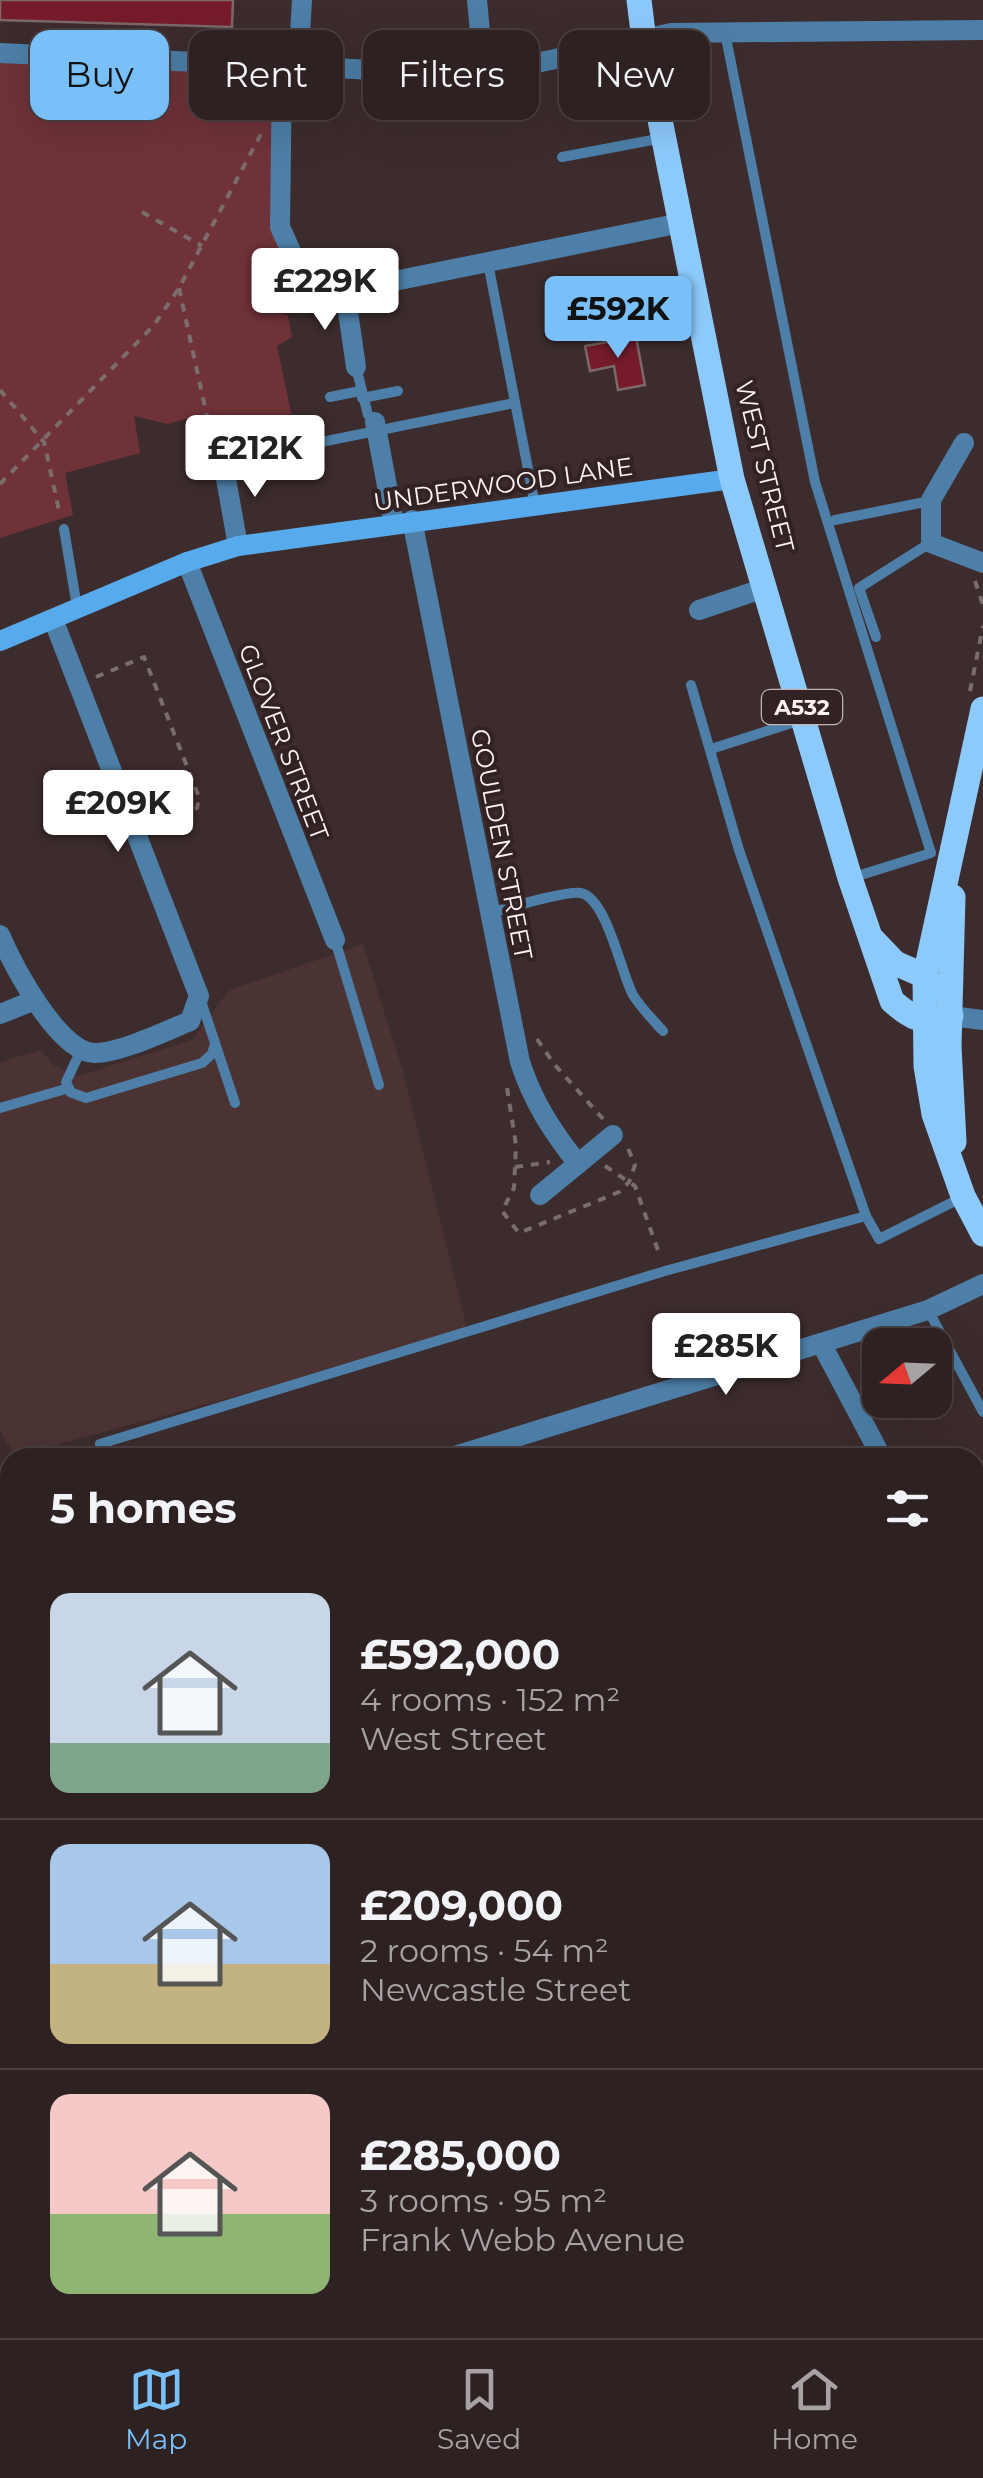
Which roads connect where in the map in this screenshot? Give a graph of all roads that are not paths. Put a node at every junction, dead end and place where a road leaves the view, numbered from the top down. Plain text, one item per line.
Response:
1 (302, 0) edge
2 (477, 0) edge
3 (639, 0) edge
4 (297, 30) edge
5 (480, 30) edge
6 (643, 30) edge
7 (983, 30) edge
8 (710, 33) edge
9 (724, 33) junction
10 (0, 53) edge
11 (189, 61) edge
12 (287, 120) edge
13 (660, 120) edge
14 (664, 138) junction
15 (562, 156) dead end
16 (681, 223) junction
17 (488, 262) junction
18 (345, 291) junction
19 (356, 367) joint
20 (398, 391) dead end
21 (361, 394) junction
22 (330, 397) dead end
23 (514, 403) junction
24 (373, 422) junction
25 (964, 443) dead end
26 (223, 462) joint
27 (732, 479) junction
28 (931, 500) junction
29 (535, 505) junction
30 (836, 520) dead end
31 (403, 522) junction
32 (64, 529) road end
33 (931, 543) junction
34 (238, 546) junction
35 (187, 562) junction
36 (983, 563) edge
37 (765, 588) junction
38 (78, 608) junction
39 (699, 610) dead end
40 (52, 619) junction
41 (876, 637) dead end
42 (0, 640) edge
43 (691, 685) dead end
44 (983, 709) edge
45 (805, 719) junction
46 (711, 749) junction
47 (954, 847) junction
48 (850, 878) junction
49 (489, 913) junction
50 (0, 935) edge
51 (870, 936) junction
52 (335, 940) joint
53 (925, 976) junction
54 (199, 996) junction
55 (36, 1000) junction
56 (0, 1014) edge
57 (951, 1016) junction
58 (983, 1020) edge
59 (925, 1022) junction
60 (663, 1032) dead end
61 (215, 1044) junction
62 (88, 1051) junction
63 (380, 1085) dead end
64 (68, 1088) junction
65 (235, 1102) dead end
66 (0, 1108) edge
67 (618, 1138) road end
68 (583, 1160) junction
69 (961, 1186) junction
70 (540, 1195) dead end
71 (866, 1216) junction
72 (983, 1234) edge
73 (983, 1284) edge
74 (928, 1310) junction
75 (821, 1343) junction
76 (983, 1412) edge
77 (101, 1448) edge
78 (480, 1448) edge
79 (877, 1448) edge

1 - 4 street
2 - 5 street
3 - 6 main road, WEST STREET / A532
7 - 9 street
8 - 9 street
9 - 48 lane
10 - 11 street
12 - 18 street
13 - 14 main road, WEST STREET / A532
14 - 15 lane
14 - 16 main road, WEST STREET / A532
16 - 17 street
16 - 27 main road, WEST STREET / A532
17 - 18 street
17 - 23 lane
18 - 19 street
19 - 21 lane
20 - 21 lane
21 - 22 lane
21 - 24 lane
23 - 24 lane
23 - 29 lane
24 - 26 lane
24 - 31 street, GOULDEN STREET
25 - 28 street
26 - 34 street
27 - 29 street, UNDERWOOD LANE
27 - 37 main road, WEST STREET / A532
28 - 30 lane
28 - 33 street
29 - 31 street, UNDERWOOD LANE
31 - 34 street, UNDERWOOD LANE
31 - 49 street, GOULDEN STREET
32 - 38 lane
33 - 36 street
33 - 41 lane
34 - 35 street, UNDERWOOD LANE
35 - 38 street, UNDERWOOD LANE
35 - 52 street, GLOVER STREET
37 - 39 street
37 - 45 main road, WEST STREET / A532
38 - 40 street, UNDERWOOD LANE
40 - 42 street, UNDERWOOD LANE
40 - 54 street
43 - 46 lane
44 - 47 main road
45 - 46 lane
45 - 48 main road, WEST STREET / A532
46 - 71 lane
47 - 53 main road
47 - 57 main road
48 - 51 main road, WEST STREET / A532
49 - 60 lane
49 - 68 street, GOULDEN STREET
50 - 55 street
51 - 53 main road, WEST STREET / A532
51 - 59 main road, WEST STREET / A532
52 - 63 lane
53 - 57 main road, WEST STREET / A532
53 - 59 main road
54 - 61 lane
54 - 62 street
55 - 56 street
55 - 62 street
57 - 58 street
57 - 59 main road
57 - 69 main road
59 - 69 main road
61 - 64 lane
61 - 65 lane
62 - 64 lane
64 - 66 lane
67 - 68 street
68 - 70 street
69 - 71 lane
69 - 72 main road
71 - 77 lane
73 - 74 street
74 - 75 street
74 - 76 lane
75 - 78 street
75 - 79 street

